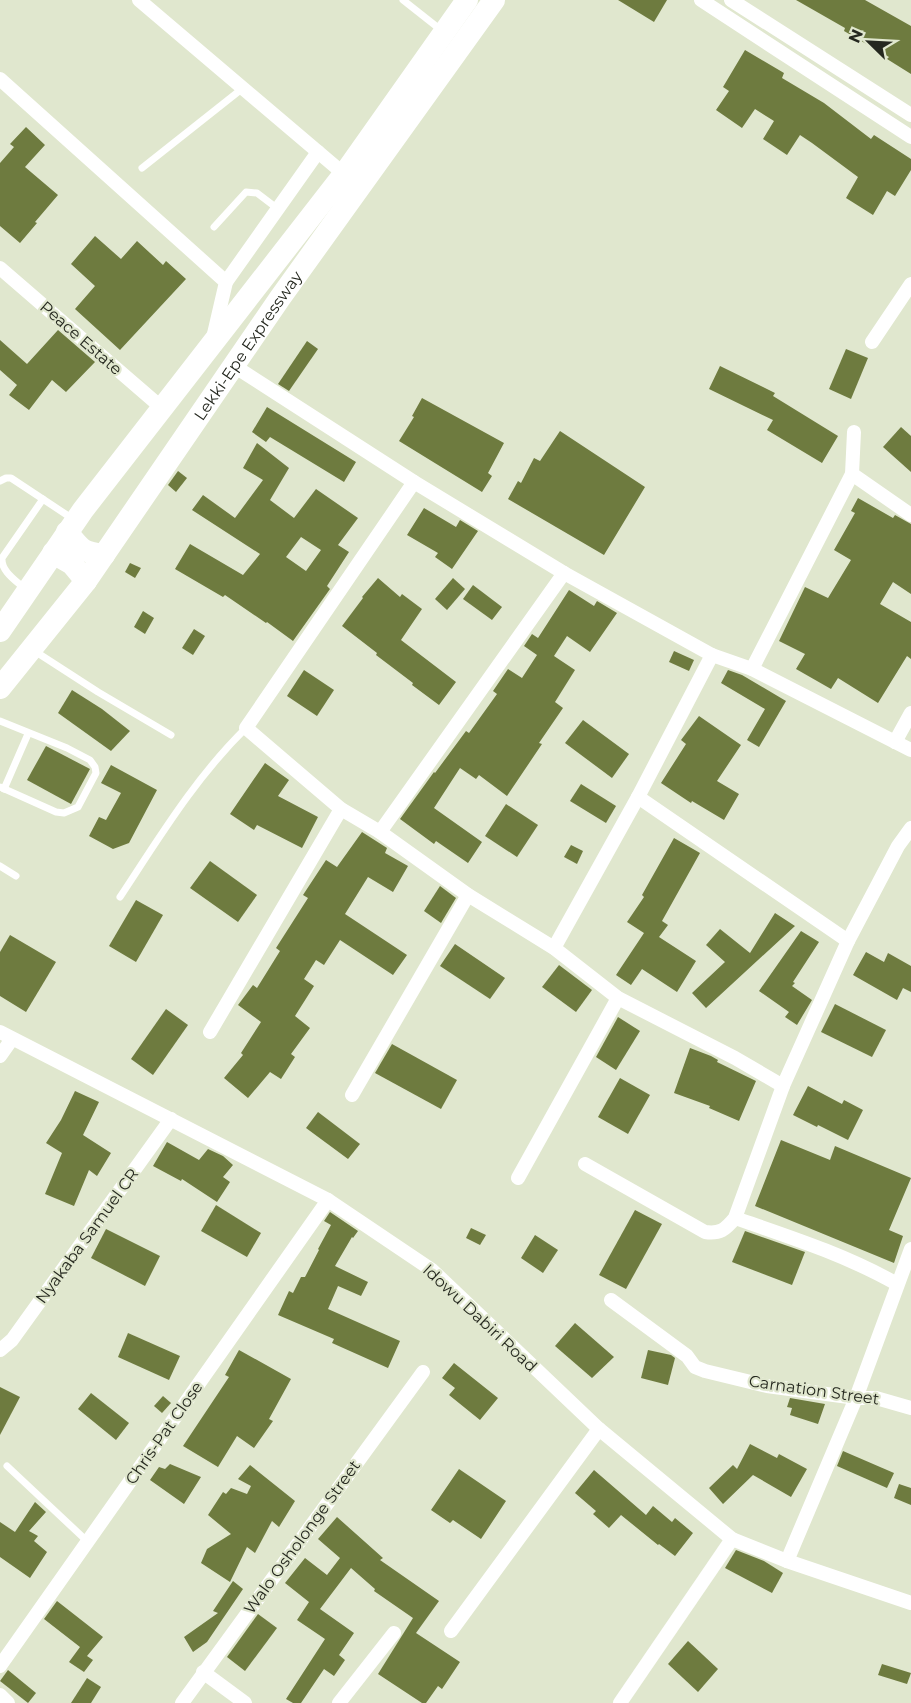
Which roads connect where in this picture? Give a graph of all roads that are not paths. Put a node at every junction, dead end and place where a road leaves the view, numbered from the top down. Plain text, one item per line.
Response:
1 (403, 0) edge
2 (466, 0) edge
3 (494, 0) edge
4 (731, 0) edge
5 (705, 1) edge
6 (147, 2) edge
7 (443, 32) junction
8 (0, 79) edge
9 (243, 88) junction
10 (911, 115) edge
11 (911, 137) edge
12 (318, 152) junction
13 (142, 168) dead end
14 (344, 174) junction
15 (278, 209) junction
16 (214, 227) dead end
17 (0, 268) edge
18 (226, 282) junction
19 (911, 284) edge
20 (872, 342) dead end
21 (212, 346) junction
22 (234, 366) junction
23 (162, 408) junction
24 (854, 432) dead end
25 (852, 474) junction
26 (0, 481) edge
27 (414, 482) junction
28 (43, 499) junction
29 (911, 515) edge
30 (71, 526) junction
31 (53, 553) junction
32 (104, 555) junction
33 (564, 573) junction
34 (86, 581) junction
35 (27, 591) junction
36 (0, 632) edge
37 (31, 649) junction
38 (712, 655) junction
39 (752, 669) junction
40 (0, 688) edge
41 (911, 713) edge
42 (0, 721) edge
43 (246, 728) junction
44 (28, 734) junction
45 (171, 735) dead end
46 (895, 742) junction
47 (911, 750) edge
48 (2, 788) edge
49 (638, 798) junction
50 (342, 809) junction
51 (911, 828) edge
52 (380, 832) junction
53 (0, 866) edge
54 (16, 876) dead end
55 (468, 895) junction
56 (120, 897) dead end
57 (848, 941) junction
58 (554, 948) junction
59 (618, 998) junction
60 (210, 1032) dead end
61 (6, 1036) edge
62 (0, 1056) edge
63 (783, 1086) junction
64 (352, 1095) dead end
65 (171, 1119) junction
66 (585, 1164) dead end
67 (518, 1178) dead end
68 (328, 1200) junction
69 (735, 1218) junction
70 (911, 1249) edge
71 (897, 1284) junction
72 (611, 1300) dead end
73 (0, 1350) edge
74 (423, 1372) dead end
75 (855, 1398) junction
76 (911, 1408) edge
77 (599, 1429) junction
78 (7, 1466) dead end
79 (732, 1539) junction
80 (88, 1542) junction
81 (787, 1561) junction
82 (911, 1603) edge
83 (451, 1631) dead end
84 (394, 1633) dead end
85 (0, 1666) edge
86 (203, 1672) junction
87 (0, 1695) edge
88 (8, 1703) edge
89 (182, 1703) edge
90 (245, 1703) edge
91 (339, 1703) edge
92 (620, 1703) edge

1 - 7 lane
2 - 7 highway, Lekki-Epe Expressway
3 - 22 highway, Lekki-Epe Expressway
4 - 10 street
5 - 11 street
6 - 9 street
7 - 14 highway, Lekki-Epe Expressway
8 - 18 street
9 - 12 street
9 - 13 lane
12 - 14 street
12 - 15 street
14 - 21 highway, Lekki-Epe Expressway
15 - 16 lane
15 - 18 street
17 - 23 street, Peace Estate
18 - 21 street
19 - 20 street
21 - 23 highway, Lekki-Epe Expressway
22 - 27 street
22 - 32 highway, Lekki-Epe Expressway
23 - 30 highway, Lekki-Epe Expressway
24 - 25 street
25 - 29 street
25 - 39 street
26 - 28 lane
27 - 33 street
27 - 43 street
28 - 30 lane
28 - 35 lane
30 - 31 highway, Lekki-Epe Expressway
30 - 32 highway
31 - 34 highway
31 - 35 highway, Lekki-Epe Expressway
32 - 34 highway, Lekki-Epe Expressway
33 - 38 street
33 - 52 street
34 - 37 highway, Lekki-Epe Expressway
35 - 36 highway, Lekki-Epe Expressway
37 - 40 highway, Lekki-Epe Expressway
37 - 45 lane
38 - 39 street
38 - 49 street
39 - 46 street
41 - 46 street
42 - 44 lane
43 - 50 street
43 - 56 lane
44 - 48 lane
44 - 48 lane
46 - 47 street
49 - 57 street
49 - 58 street
50 - 52 street
50 - 60 street
51 - 57 street
52 - 55 street
53 - 54 lane
55 - 58 street
55 - 64 street
57 - 63 street
58 - 59 street
59 - 63 street
59 - 67 street
61 - 62 street
61 - 65 street, Idowu Dabiri Road
63 - 69 street
65 - 68 street, Idowu Dabiri Road
65 - 73 street, Nyakaba Samuel CR
66 - 69 street
68 - 77 street, Idowu Dabiri Road
68 - 80 street, Chris-Pat Close
69 - 71 street
70 - 71 street
71 - 75 street
72 - 75 street, Carnation Street
74 - 86 street, Walo Osholonge Street
75 - 76 street, Carnation Street
75 - 81 street
77 - 79 street, Idowu Dabiri Road
77 - 83 street
78 - 80 lane
79 - 81 street, Idowu Dabiri Road
79 - 92 street
80 - 85 street, Chris-Pat Close
81 - 82 street, Idowu Dabiri Road
84 - 91 street
86 - 89 street, Walo Osholonge Street
86 - 90 street
87 - 88 street

